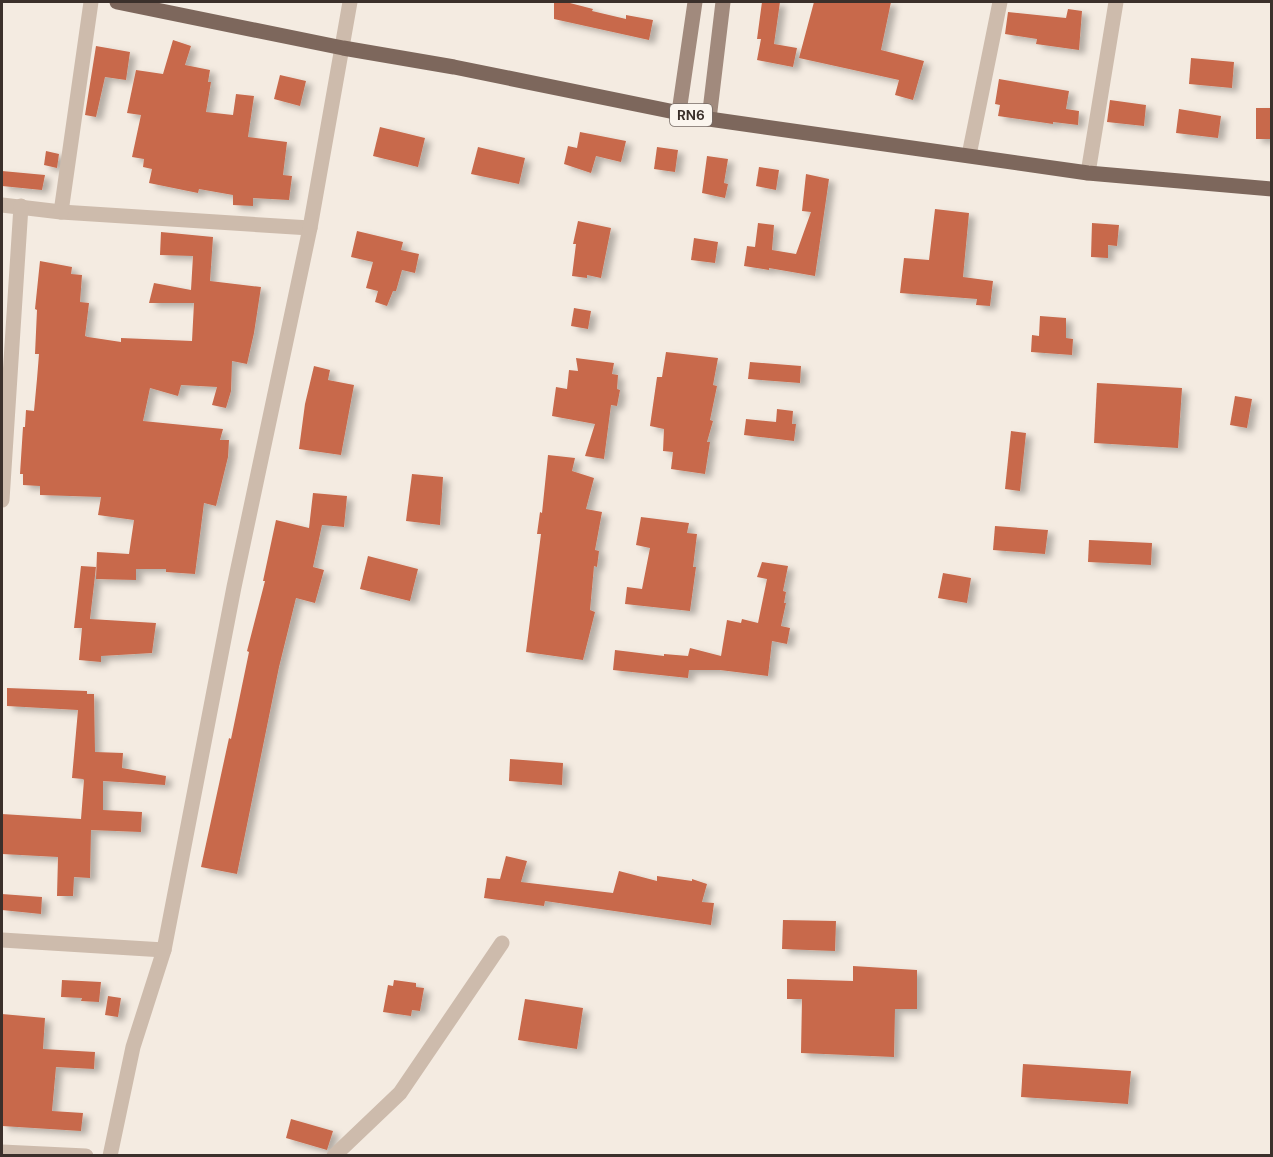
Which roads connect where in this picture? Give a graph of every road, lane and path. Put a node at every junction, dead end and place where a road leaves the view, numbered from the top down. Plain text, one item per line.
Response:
1 (91, 2) edge
2 (117, 2) edge
3 (350, 2) edge
4 (695, 2) edge
5 (723, 2) edge
6 (1000, 2) edge
7 (1116, 2) edge
8 (158, 6) edge
9 (343, 48) junction
10 (679, 112) junction
11 (709, 119) junction
12 (969, 155) junction
13 (1088, 172) junction
14 (1272, 189) edge
15 (2, 205) edge
16 (21, 206) junction
17 (61, 212) junction
18 (310, 228) junction
19 (2, 500) edge
20 (2, 940) edge
21 (502, 943) dead end
22 (164, 950) junction
23 (2, 1152) edge
24 (86, 1155) edge
25 (110, 1155) edge
26 (334, 1155) edge

1 - 17 street
2 - 8 main road, RN6
3 - 9 street
4 - 10 street
5 - 11 street
6 - 12 street
7 - 13 street
8 - 9 main road, RN6
9 - 10 main road, RN6
9 - 18 street
10 - 11 main road, RN6
11 - 12 main road, RN6
12 - 13 main road, RN6
13 - 14 main road, RN6
15 - 16 street
16 - 17 street
16 - 19 street
17 - 18 street
18 - 22 street
20 - 22 street
21 - 26 street
22 - 25 street
23 - 24 street

